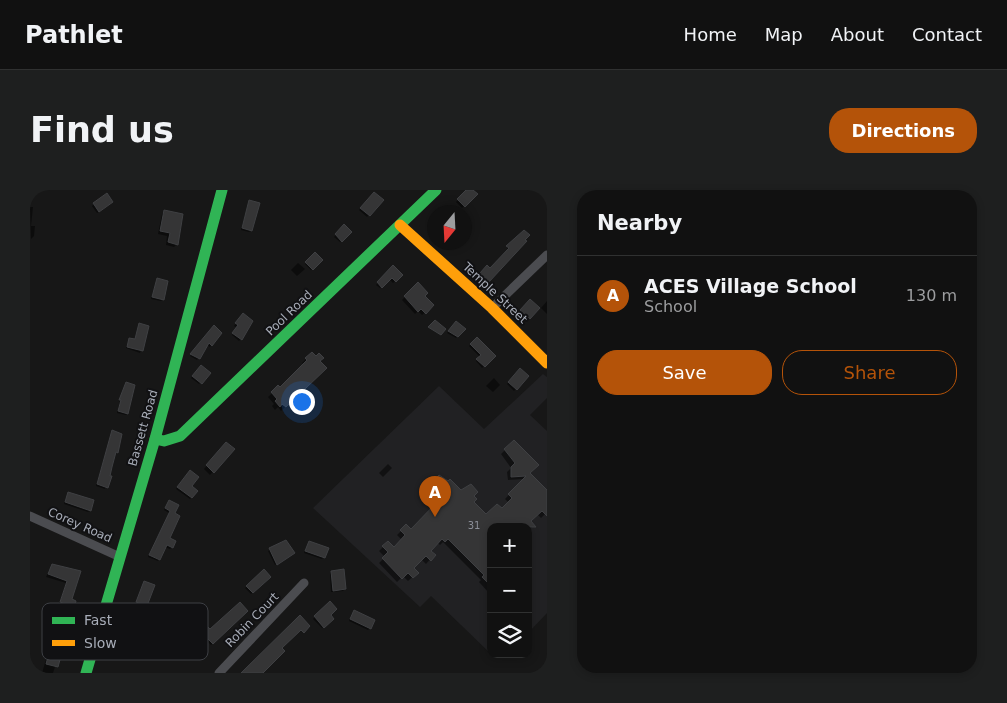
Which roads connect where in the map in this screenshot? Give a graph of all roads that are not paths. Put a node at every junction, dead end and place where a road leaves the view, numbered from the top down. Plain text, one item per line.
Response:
1 (222, 190) edge
2 (436, 190) edge
3 (400, 225) junction
4 (547, 254) edge
5 (492, 308) junction
6 (547, 363) edge
7 (155, 439) junction
8 (30, 516) edge
9 (120, 557) junction
10 (304, 584) dead end
11 (107, 603) edge
12 (90, 660) edge
13 (86, 673) edge
14 (218, 673) edge

1 - 7 street, Bassett Road
2 - 3 street, Pool Road
3 - 5 street, Temple Street
3 - 7 street, Pool Road
4 - 5 street
5 - 6 street, Temple Street
7 - 9 street, Bassett Road
8 - 9 street, Corey Road
9 - 11 street, Bassett Road
10 - 14 street, Robin Court
12 - 13 street, Bassett Road

